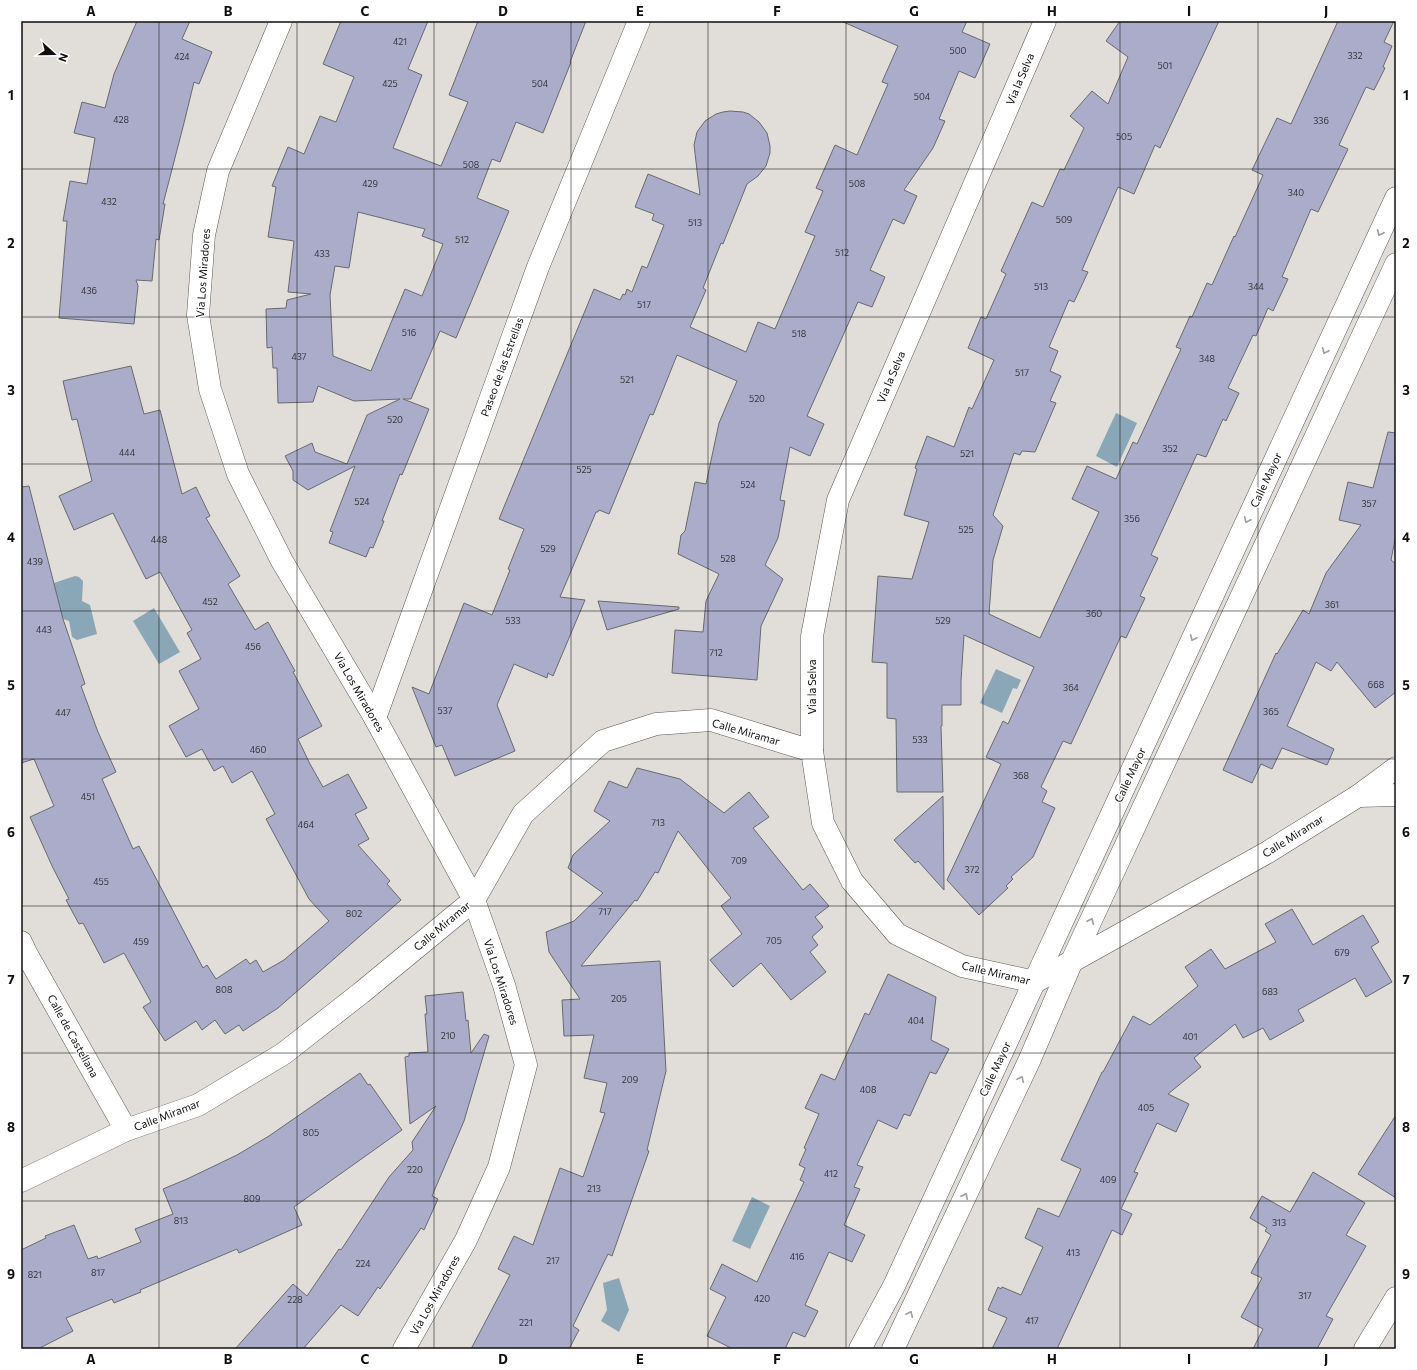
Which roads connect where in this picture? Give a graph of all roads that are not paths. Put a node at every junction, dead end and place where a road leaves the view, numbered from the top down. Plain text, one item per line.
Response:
1 (281, 21) edge
2 (639, 21) edge
3 (1045, 21) edge
4 (1396, 198) edge
5 (1396, 264) edge
6 (375, 718) junction
7 (812, 751) junction
8 (1396, 768) edge
9 (1396, 795) edge
10 (1358, 796) junction
11 (474, 900) junction
12 (21, 942) edge
13 (1072, 961) junction
14 (1035, 982) junction
15 (126, 1130) junction
16 (21, 1181) edge
17 (1396, 1298) edge
18 (404, 1349) edge
19 (860, 1349) edge
20 (893, 1349) edge
21 (1365, 1349) edge

1 - 6 street, Via Los Miradores
2 - 6 street, Paseo de las Estrellas
3 - 7 street, Via la Selva
4 -> 14 street, Calle Mayor
13 -> 5 street
6 - 11 street, Via Los Miradores
7 - 11 street, Calle Miramar
7 - 14 street, Calle Miramar
8 - 10 street, Calle Miramar
9 - 10 street
10 - 13 street, Calle Miramar
11 - 15 street, Calle Miramar
11 - 18 street, Via Los Miradores
12 - 15 street, Calle de Castellana
13 - 14 street, Calle Miramar
20 -> 13 street
14 - 19 street, Calle Mayor
15 - 16 street, Calle Miramar
17 - 21 street

